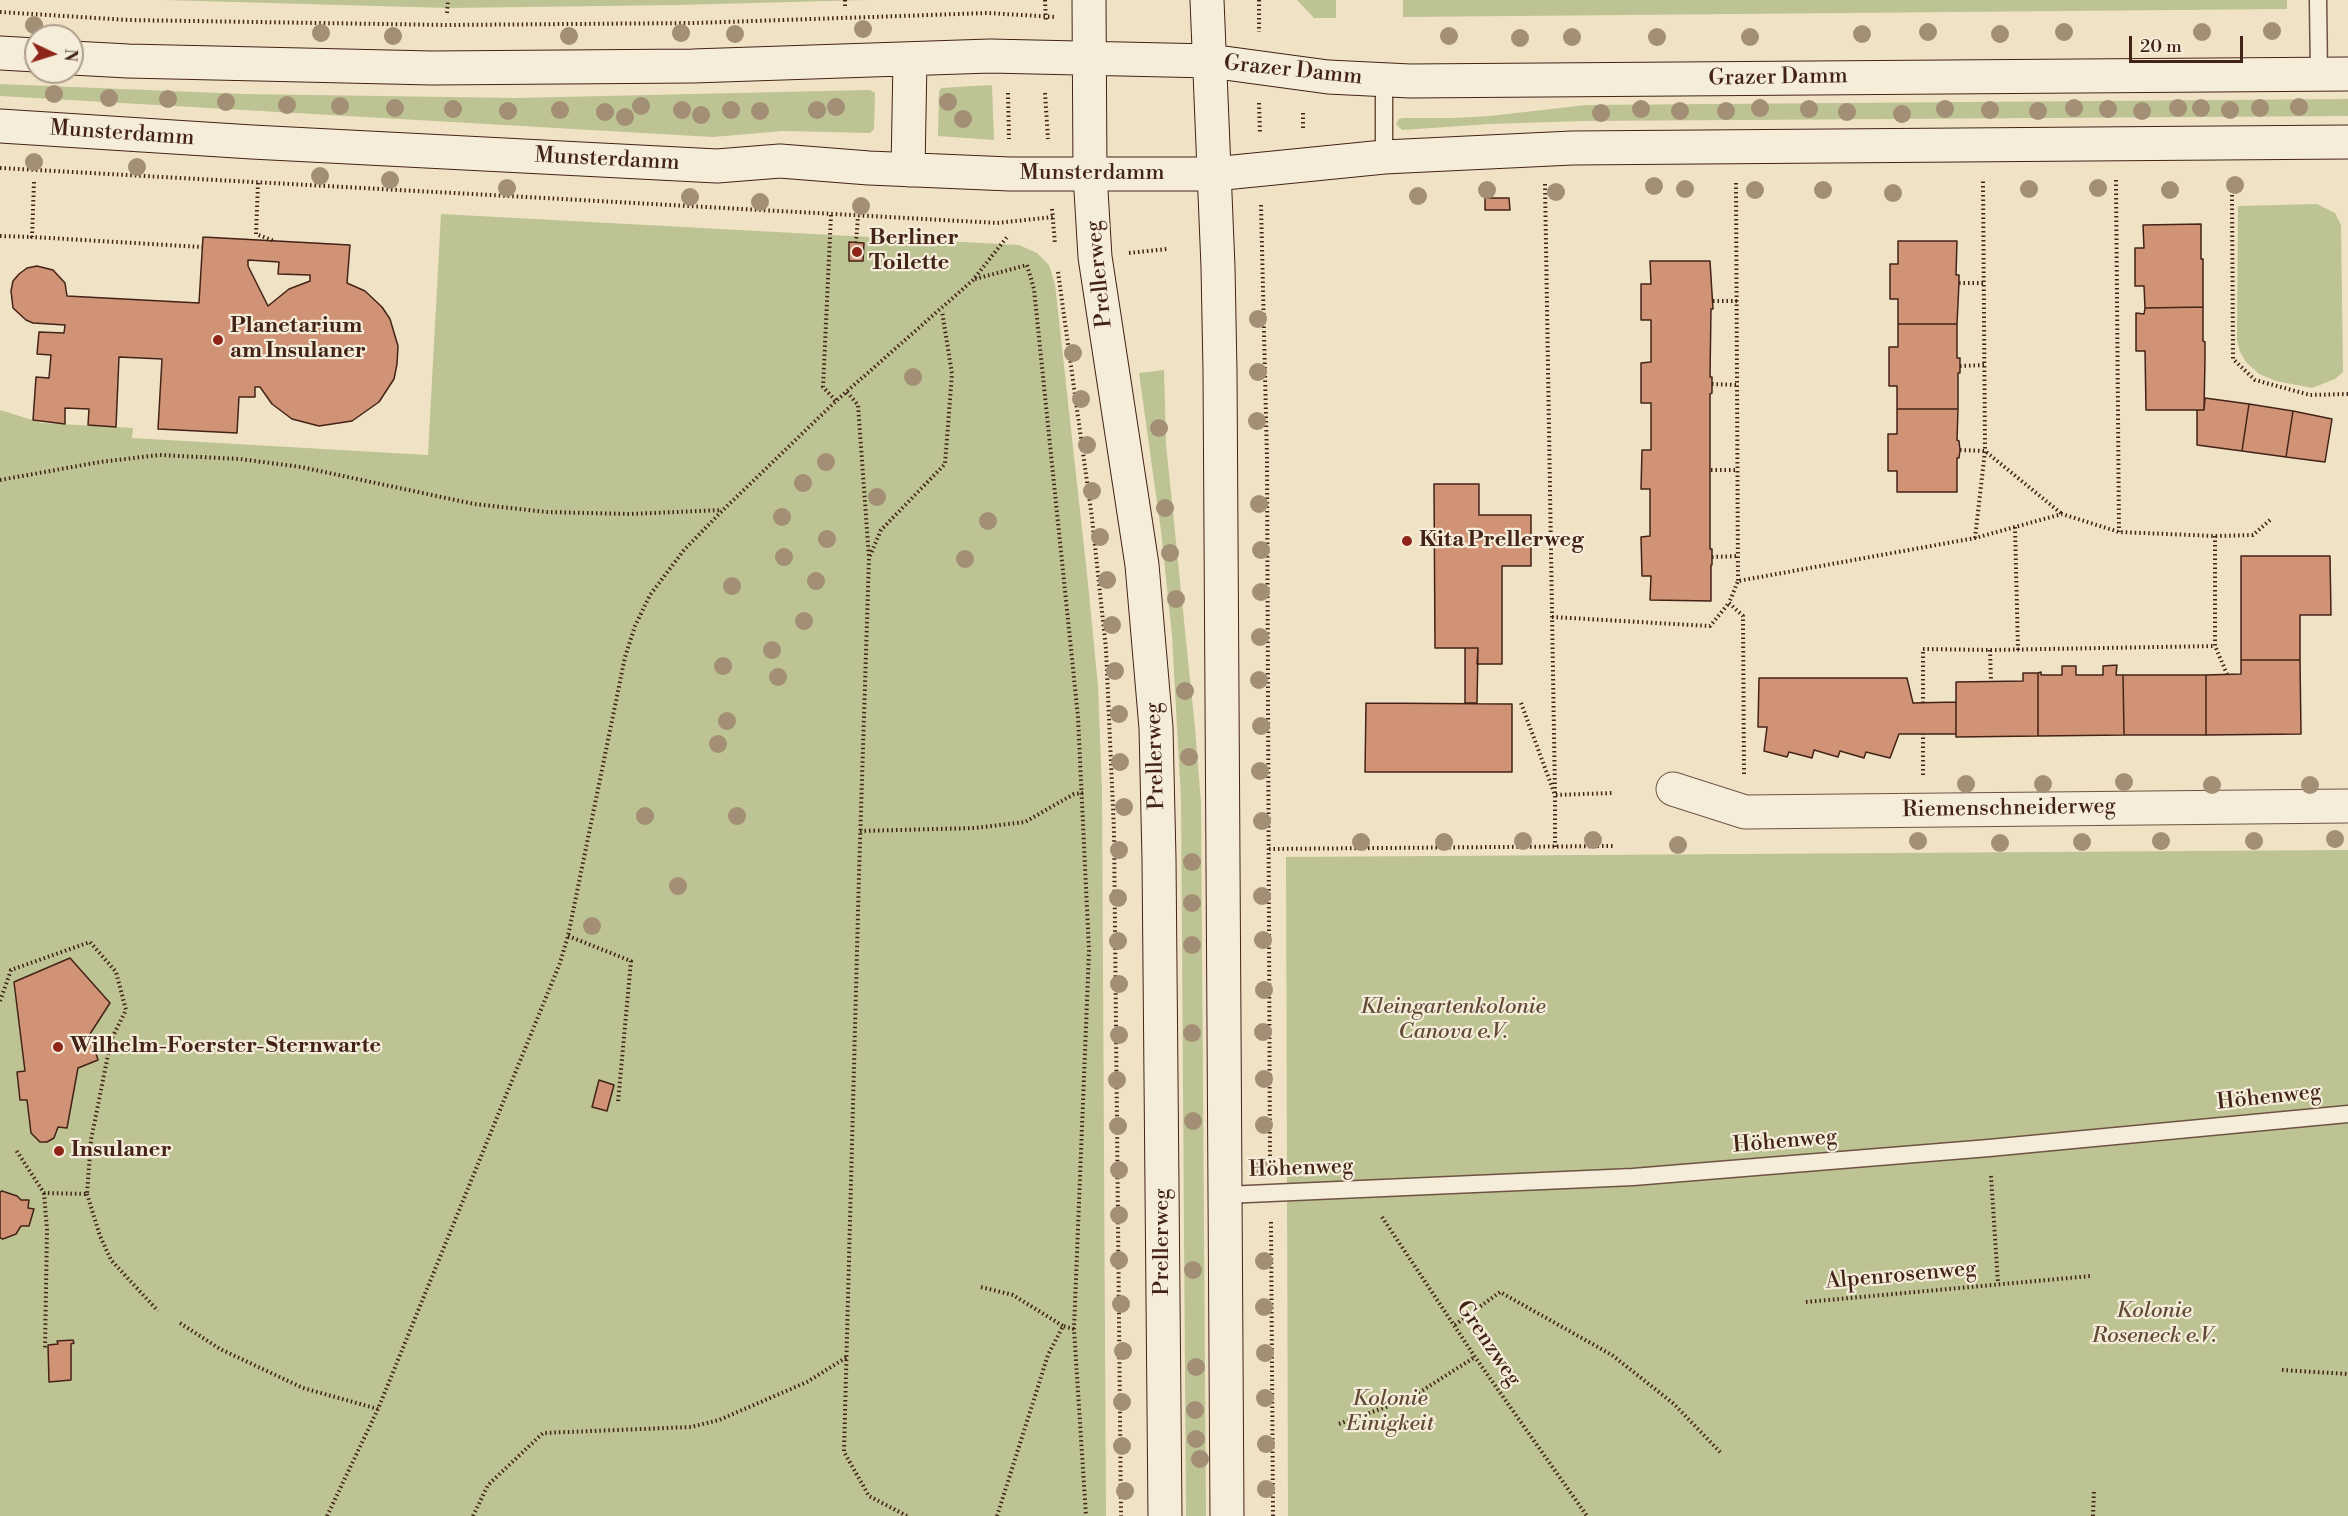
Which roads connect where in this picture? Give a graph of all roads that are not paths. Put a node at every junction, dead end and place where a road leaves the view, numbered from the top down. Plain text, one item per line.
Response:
1 (1089, 0) edge
2 (1207, 0) edge
3 (2318, 0) edge
4 (0, 53) edge
5 (24, 54) edge
6 (1089, 58) junction
7 (84, 59) edge
8 (910, 60) junction
9 (1210, 61) junction
10 (2333, 74) edge
11 (1384, 81) junction
12 (0, 126) edge
13 (2348, 142) edge
14 (1384, 158) junction
15 (908, 170) junction
16 (1090, 174) junction
17 (1214, 174) junction
18 (1673, 789) dead end
19 (2348, 806) edge
20 (2348, 1114) edge
21 (1225, 1195) junction
22 (1165, 1516) edge
23 (1227, 1516) edge

1 - 6 main road, Prellerweg
2 - 9 main road
3 - 10 lane
4 - 5 main road
6 - 8 main road
6 - 9 main road
6 - 16 main road, Prellerweg
7 - 8 main road
8 - 15 main road
9 - 11 main road, Grazer Damm
9 - 17 main road
10 - 11 main road, Grazer Damm
11 - 14 lane
12 - 15 main road, Munsterdamm
13 - 14 main road
14 - 17 main road
15 - 16 main road, Munsterdamm
16 - 17 main road, Munsterdamm
16 - 22 main road, Prellerweg
17 - 21 main road
18 - 19 main road, Riemenschneiderweg
20 - 21 lane, Höhenweg
21 - 23 main road

